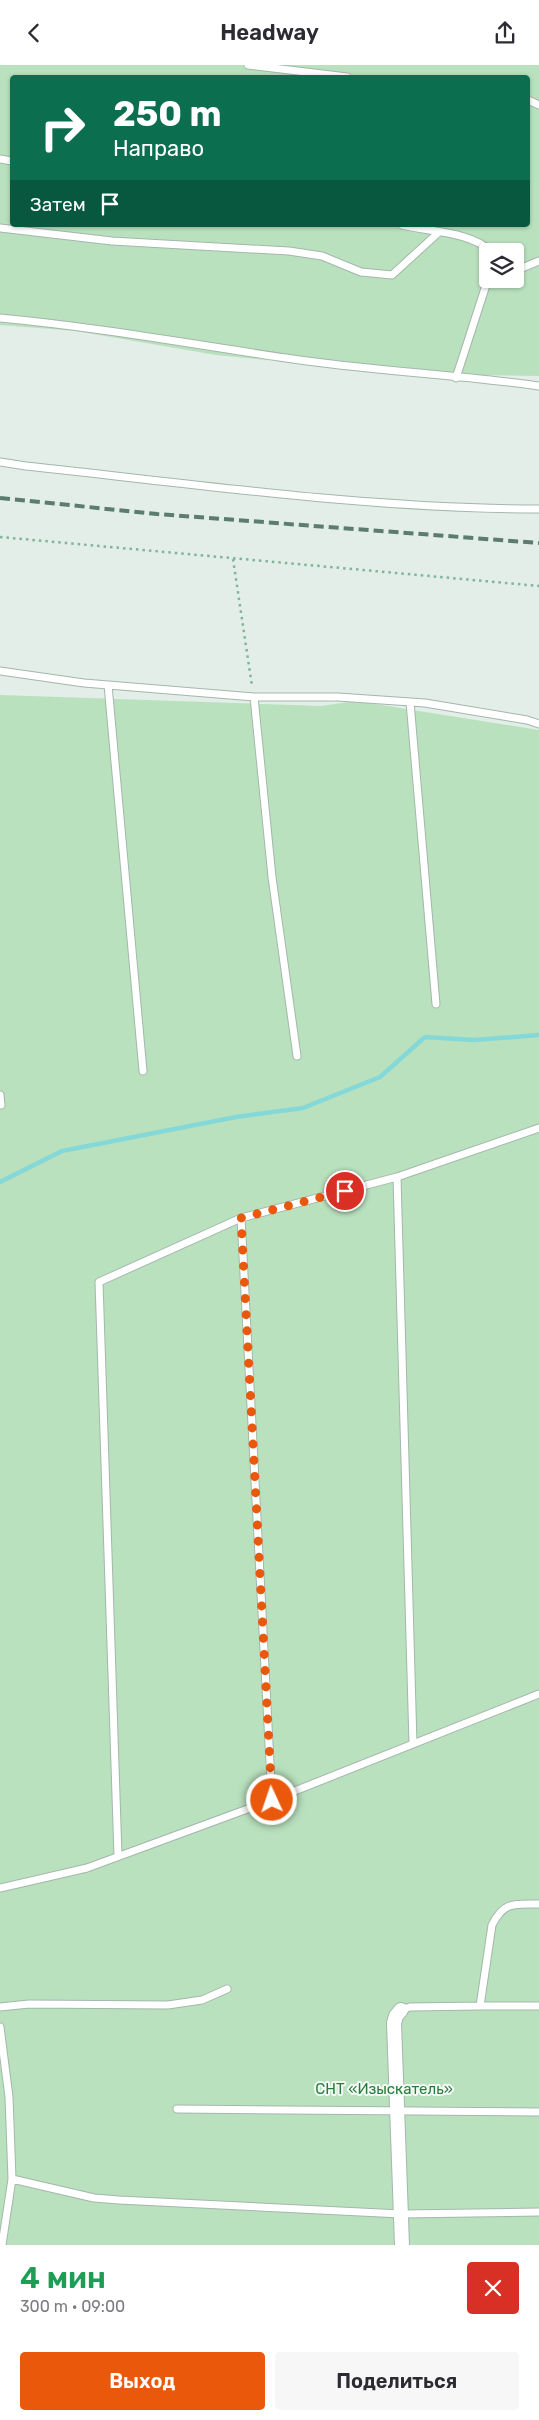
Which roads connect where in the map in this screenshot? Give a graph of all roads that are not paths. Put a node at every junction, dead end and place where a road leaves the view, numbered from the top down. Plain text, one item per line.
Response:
1 (248, 65) edge
2 (330, 75) edge
3 (0, 227) edge
4 (411, 227) edge
5 (438, 233) junction
6 (479, 243) edge
7 (539, 261) edge
8 (524, 267) edge
9 (485, 288) edge
10 (0, 318) edge
11 (456, 378) junction
12 (539, 386) edge
13 (0, 461) edge
14 (539, 509) edge
15 (0, 671) edge
16 (108, 685) junction
17 (254, 697) junction
18 (410, 702) junction
19 (539, 724) edge
20 (436, 1004) dead end
21 (297, 1056) dead end
22 (143, 1071) dead end
23 (0, 1095) edge
24 (1, 1105) edge
25 (539, 1128) edge
26 (397, 1177) junction
27 (241, 1218) junction
28 (539, 1694) edge
29 (413, 1744) junction
30 (272, 1800) junction
31 (118, 1855) junction
32 (0, 1888) edge
33 (539, 1904) edge
34 (227, 1989) dead end
35 (480, 2006) junction
36 (539, 2006) edge
37 (0, 2007) edge
38 (401, 2010) joint
39 (0, 2027) edge
40 (177, 2109) dead end
41 (398, 2110) junction
42 (539, 2112) edge
43 (12, 2179) junction
44 (539, 2212) edge
45 (401, 2214) junction
46 (2, 2245) edge
47 (402, 2245) edge

1 - 2 lane
3 - 5 lane
4 - 5 lane
5 - 6 lane
7 - 8 lane
9 - 11 lane
10 - 11 lane
11 - 12 lane
13 - 14 lane
15 - 16 lane
16 - 17 lane
16 - 22 lane
17 - 18 lane
17 - 21 lane
18 - 19 lane
18 - 20 lane
23 - 24 lane
25 - 26 lane
26 - 27 lane
26 - 29 lane
27 - 30 lane
27 - 31 lane
28 - 29 lane
29 - 30 lane
30 - 31 lane
31 - 32 lane
33 - 35 lane
34 - 37 lane
35 - 36 lane
35 - 38 lane
38 - 41 street
39 - 43 lane
40 - 41 lane
41 - 42 lane
41 - 45 street
43 - 45 lane
43 - 46 lane
44 - 45 lane
45 - 47 street

